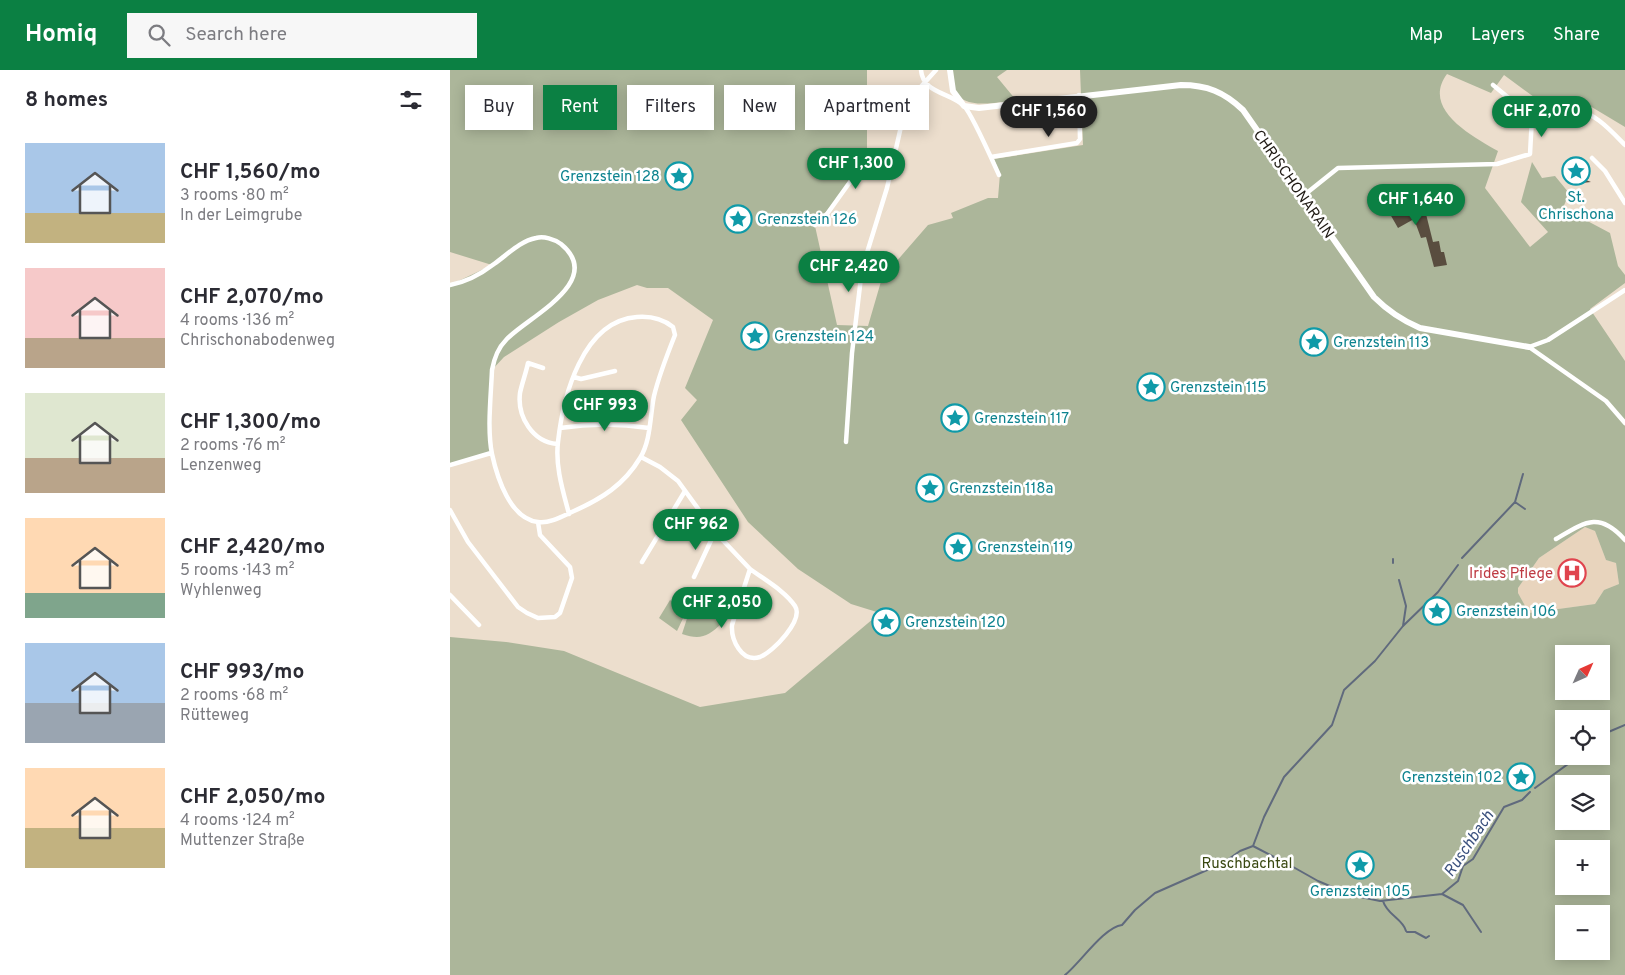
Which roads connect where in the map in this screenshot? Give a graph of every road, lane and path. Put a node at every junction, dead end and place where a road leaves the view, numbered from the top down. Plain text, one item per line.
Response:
1 (921, 70) edge
2 (936, 70) edge
3 (950, 70) edge
4 (925, 82) junction
5 (1493, 85) dead end
6 (1079, 95) junction
7 (964, 106) junction
8 (1532, 116) junction
9 (1625, 145) edge
10 (895, 150) junction
11 (991, 157) junction
12 (1592, 158) dead end
13 (999, 175) dead end
14 (1303, 196) junction
15 (1625, 203) edge
16 (815, 226) dead end
17 (450, 285) edge
18 (1625, 290) edge
19 (1529, 347) junction
20 (543, 368) dead end
21 (615, 371) dead end
22 (574, 378) junction
23 (1625, 423) edge
24 (560, 428) junction
25 (649, 428) junction
26 (846, 442) dead end
27 (557, 444) junction
28 (491, 453) junction
29 (641, 457) junction
30 (450, 465) edge
31 (685, 490) junction
32 (450, 510) edge
33 (569, 514) junction
34 (538, 522) junction
35 (715, 532) junction
36 (1556, 539) dead end
37 (1625, 540) edge
38 (642, 562) dead end
39 (750, 569) junction
40 (694, 577) dead end
41 (450, 595) edge
42 (479, 625) dead end

1 - 4 street
2 - 4 street
3 - 7 street
4 - 7 street
4 - 10 street
5 - 8 street
6 - 7 street, CHRISCHONARAIN
6 - 11 street
6 - 14 street, CHRISCHONARAIN
7 - 11 street
8 - 9 street
8 - 14 street
10 - 16 street
10 - 26 street
11 - 13 street
12 - 15 street
14 - 19 street, CHRISCHONARAIN
17 - 28 street
18 - 19 street
19 - 23 street
20 - 27 street
21 - 22 street
22 - 24 street
22 - 25 street
24 - 25 street
24 - 27 street
25 - 29 street
27 - 33 street
28 - 30 street
28 - 34 street
29 - 31 street
29 - 33 street
31 - 35 street
31 - 38 street
32 - 34 street
33 - 34 street
35 - 39 street
35 - 40 street
36 - 37 street
39 - 39 street
41 - 42 street

